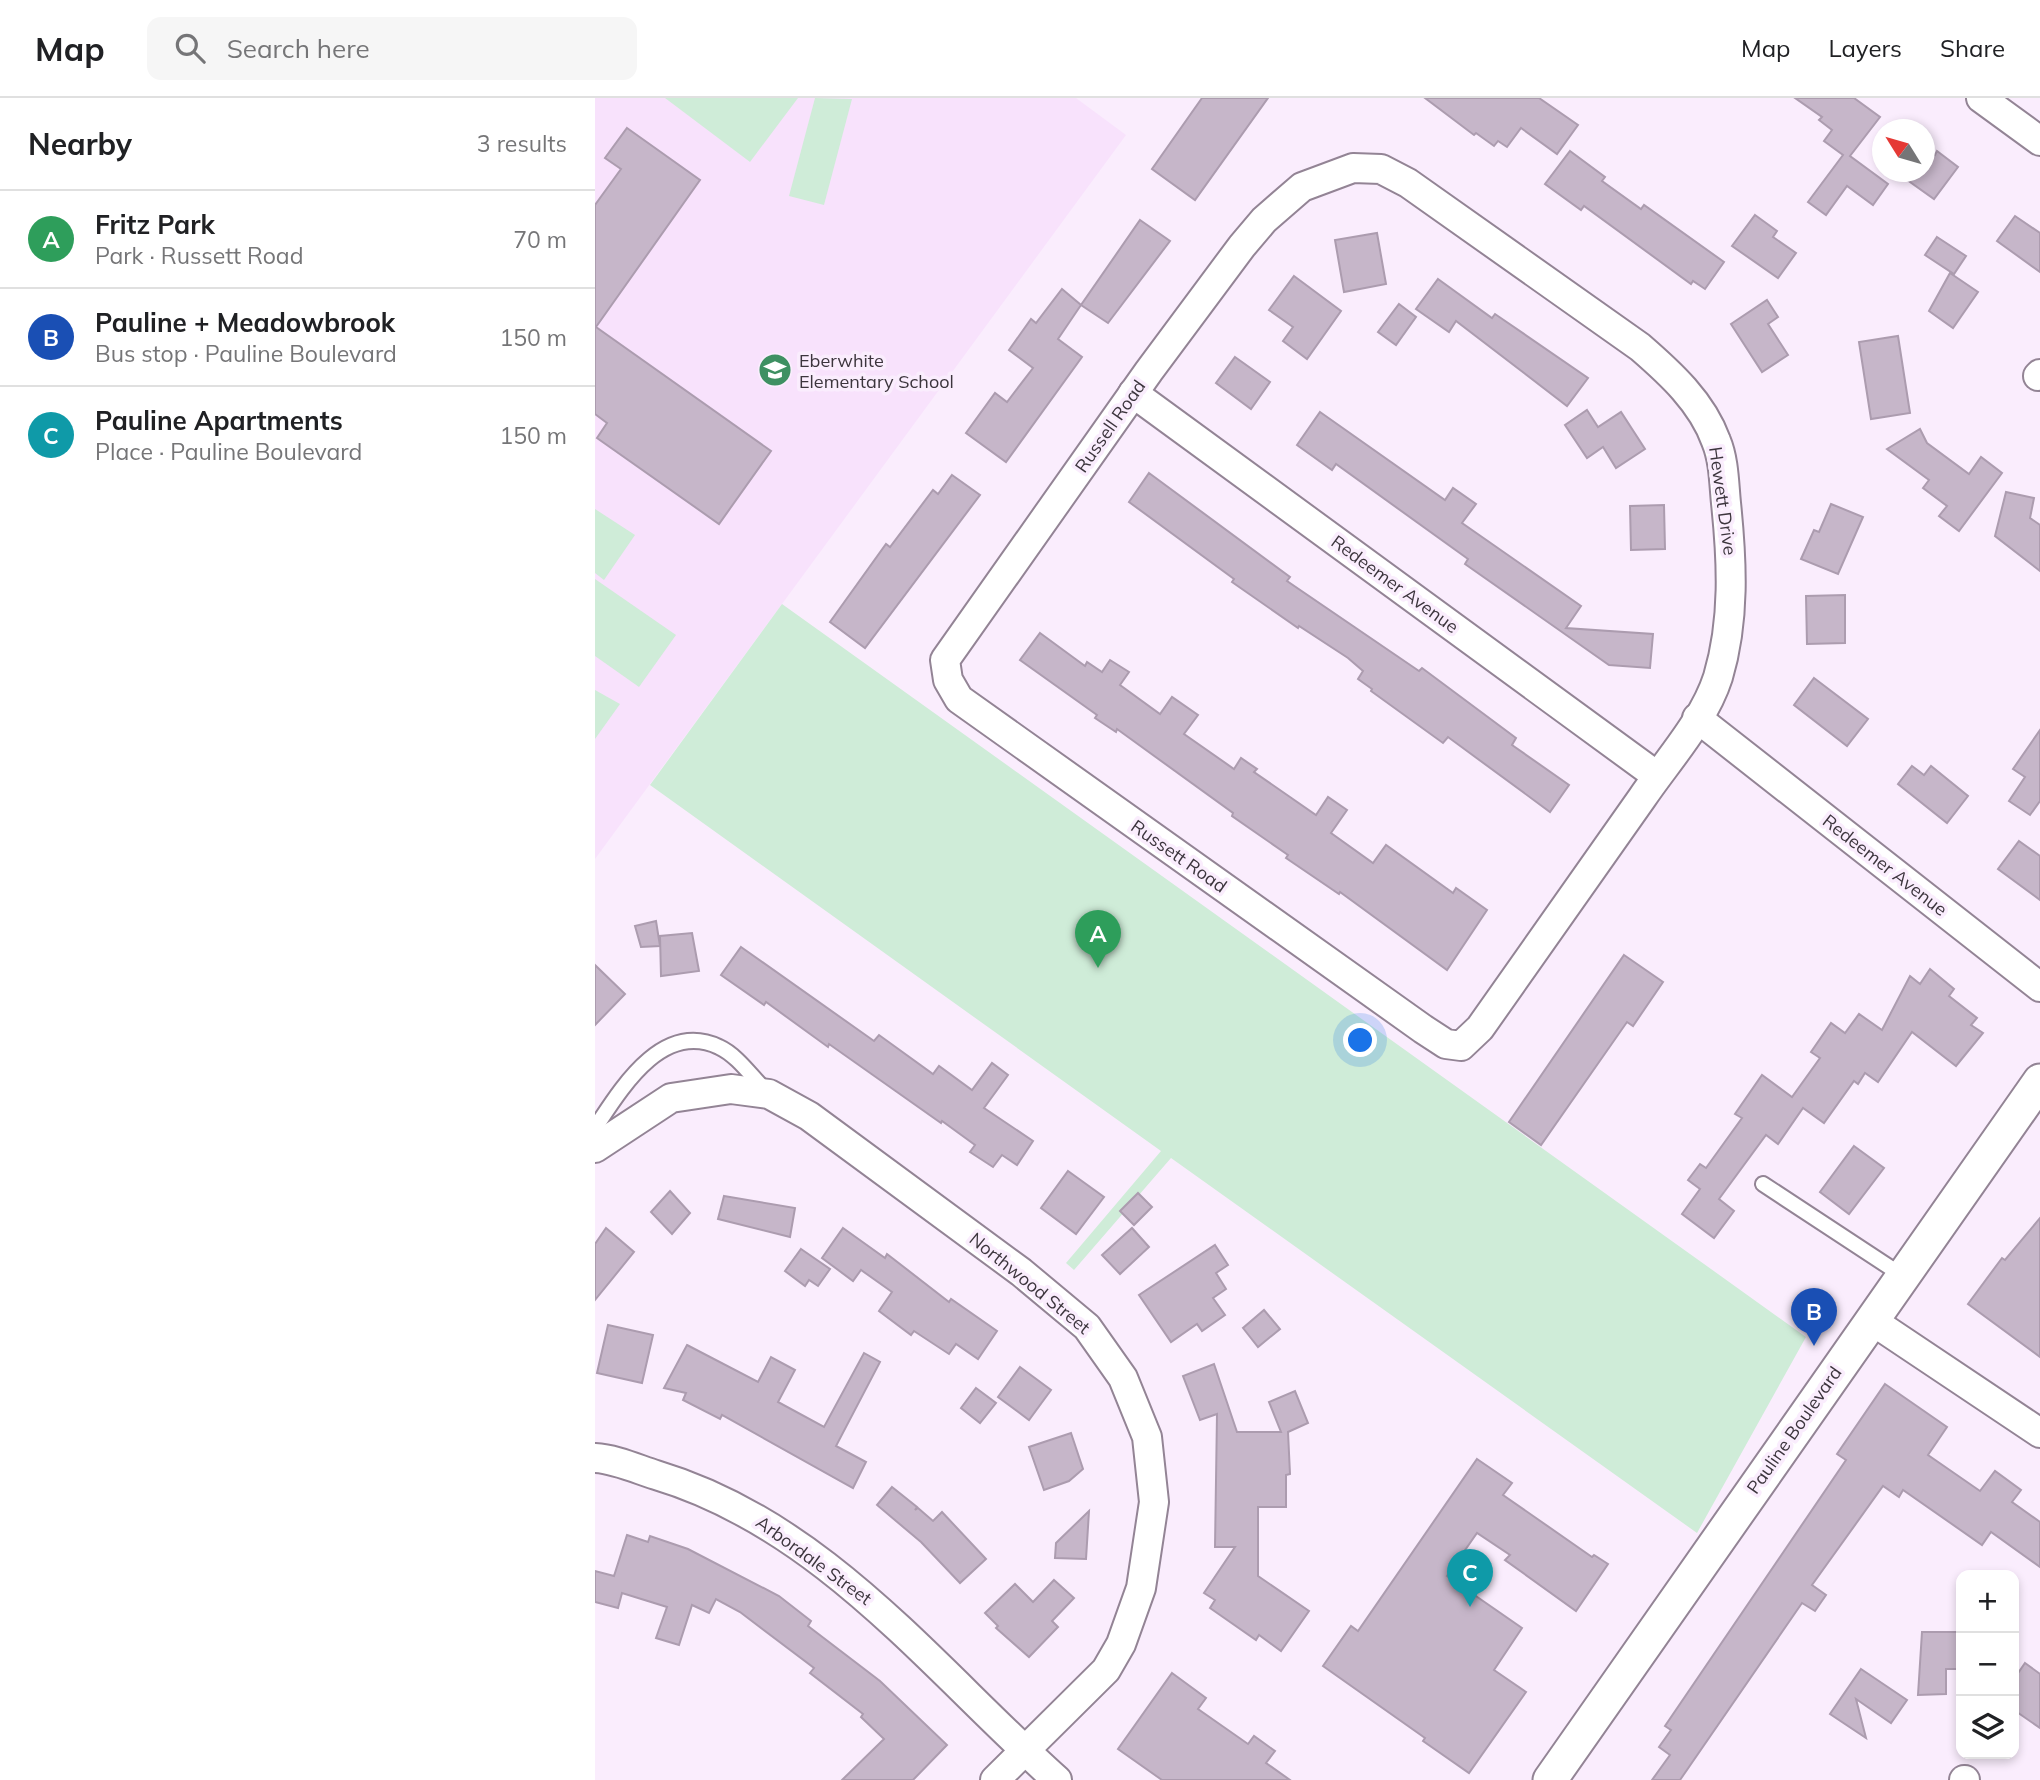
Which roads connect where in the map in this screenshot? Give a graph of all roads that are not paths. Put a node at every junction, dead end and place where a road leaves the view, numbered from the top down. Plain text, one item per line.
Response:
1 (1981, 98) edge
2 (2040, 141) edge
3 (1264, 219) joint
4 (1133, 393) junction
5 (960, 635) joint
6 (1697, 718) junction
7 (1657, 775) junction
8 (2040, 987) edge
9 (1461, 1046) joint
10 (2040, 1082) edge
11 (769, 1094) junction
12 (595, 1128) edge
13 (595, 1148) edge
14 (1763, 1184) dead end
15 (1903, 1276) junction
16 (1871, 1320) junction
17 (2040, 1433) edge
18 (595, 1458) edge
19 (1024, 1750) junction
20 (995, 1780) edge
21 (1057, 1780) edge
22 (1550, 1780) edge

1 - 2 street
3 - 4 street, Russell Road
3 - 6 street, Hewett Drive
4 - 5 street, Russell Road
4 - 7 street, Redeemer Avenue
5 - 9 street, Russett Road
6 - 7 street, Hewett Drive
6 - 8 street, Redeemer Avenue
7 - 9 street, Hewett Drive
10 - 15 street, Pauline Boulevard
11 - 12 lane
11 - 13 street, Northwood Street
11 - 19 street, Northwood Street
14 - 15 lane
15 - 16 street, Pauline Boulevard
16 - 17 street
16 - 22 street, Pauline Boulevard
18 - 19 street, Arbordale Street
19 - 20 street, Northwood Street
19 - 21 street, Arbordale Street

